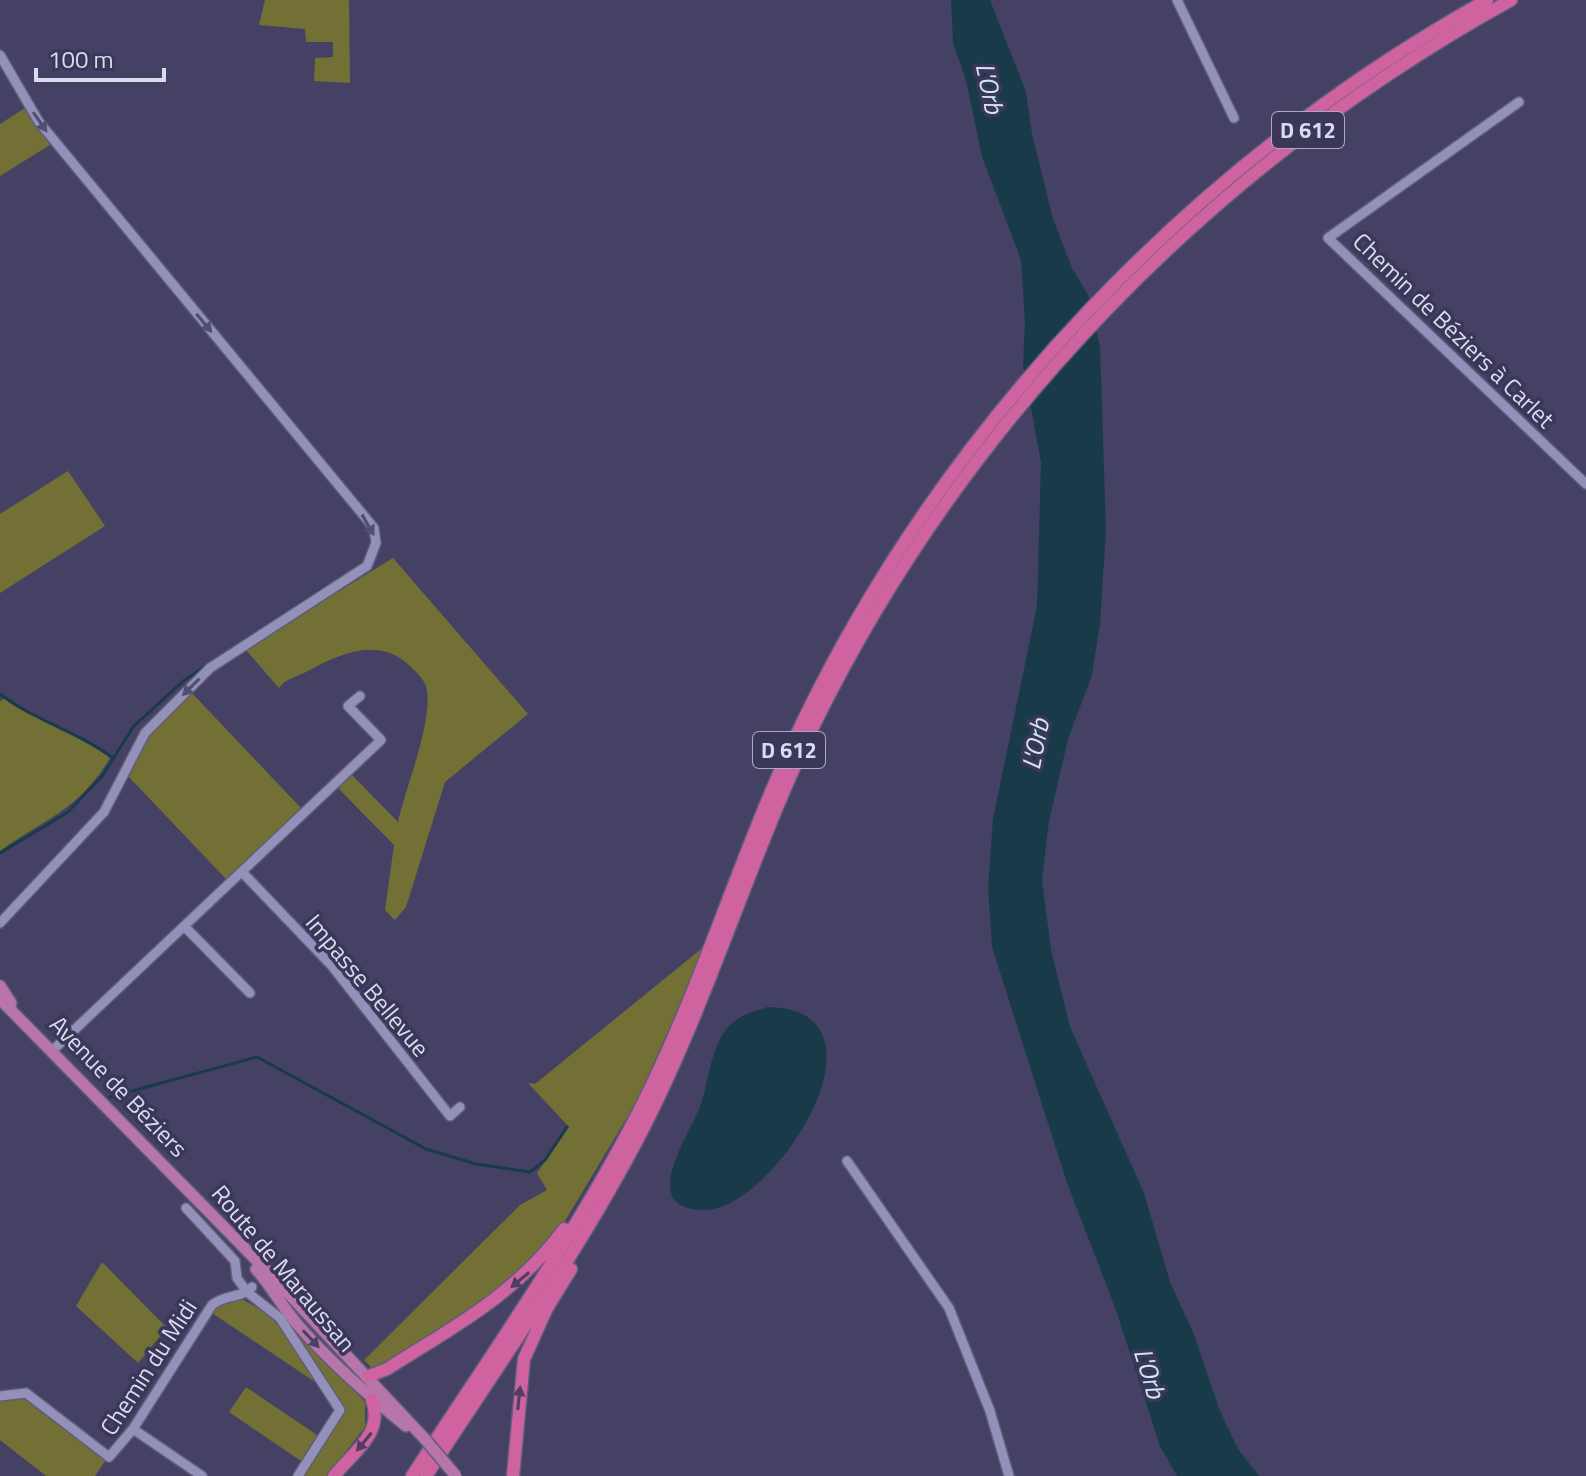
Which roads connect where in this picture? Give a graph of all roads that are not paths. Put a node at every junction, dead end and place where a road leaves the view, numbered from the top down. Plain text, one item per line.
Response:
1 (1177, 0) edge
2 (1487, 0) edge
3 (1511, 0) edge
4 (0, 55) edge
5 (1519, 102) dead end
6 (1234, 118) dead end
7 (1122, 285) junction
8 (998, 425) junction
9 (1586, 484) edge
10 (360, 696) dead end
11 (242, 872) junction
12 (0, 923) edge
13 (184, 926) junction
14 (0, 986) edge
15 (250, 993) dead end
16 (0, 999) edge
17 (15, 1011) junction
18 (53, 1050) junction
19 (460, 1107) dead end
20 (847, 1161) dead end
21 (604, 1176) junction
22 (611, 1189) junction
23 (190, 1192) junction
24 (186, 1208) dead end
25 (258, 1270) junction
26 (268, 1283) junction
27 (250, 1290) junction
28 (369, 1376) junction
29 (0, 1396) edge
30 (372, 1400) junction
31 (133, 1429) junction
32 (422, 1440) junction
33 (202, 1476) edge
34 (298, 1476) edge
35 (334, 1476) edge
36 (412, 1476) edge
37 (426, 1476) edge
38 (449, 1476) edge
39 (456, 1476) edge
40 (513, 1476) edge
41 (1009, 1476) edge

1 - 6 street
2 - 7 highway, D 612
3 - 7 highway, D 612
4 -> 12 street
5 - 9 street, Chemin de Béziers à Carlet
7 - 8 highway, D 612
8 - 21 highway, D 612
8 - 22 highway, D 612
10 - 11 street
11 - 13 street
11 - 19 street, Impasse Bellevue
13 - 15 street
13 - 18 street
14 - 17 main road, Avenue de Béziers
16 - 17 main road, Avenue de Béziers
17 - 18 main road, Avenue de Béziers
18 - 23 main road, Avenue de Béziers
20 - 41 street
21 -> 28 highway
21 - 36 highway, D 612
22 - 37 highway, D 612
40 -> 22 highway
23 - 25 main road, Route de Maraussan
23 - 28 main road, Route de Maraussan
24 - 27 street
25 - 26 main road, Route de Maraussan
25 - 27 street
26 - 27 street, Chemin du Midi
26 -> 30 main road, Route de Maraussan
27 - 31 street, Chemin du Midi
27 - 34 street
28 - 32 main road, Route de Maraussan
29 - 31 street, Chemin du Midi
30 - 32 main road, Route de Maraussan
30 -> 35 highway
31 - 33 street
32 - 38 main road, Route de Maraussan, bridge
32 - 39 main road, Route de Maraussan, bridge

